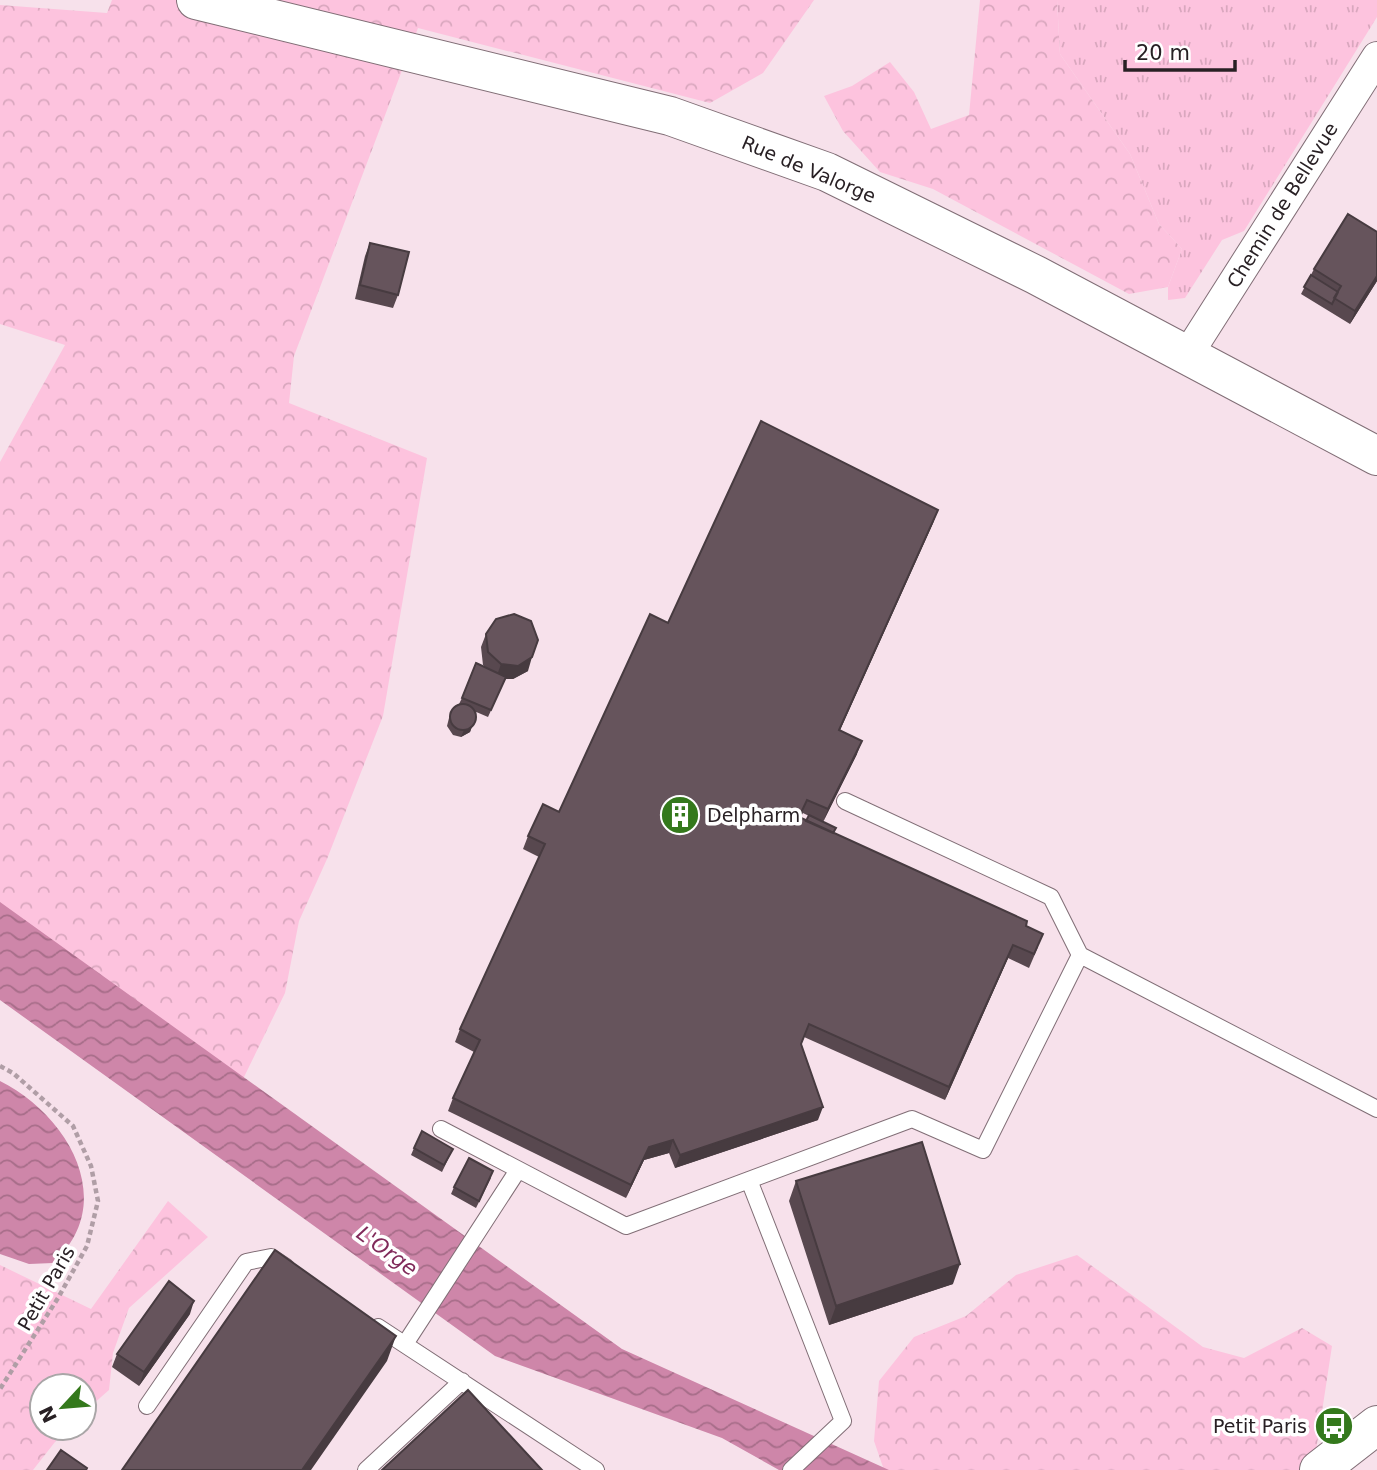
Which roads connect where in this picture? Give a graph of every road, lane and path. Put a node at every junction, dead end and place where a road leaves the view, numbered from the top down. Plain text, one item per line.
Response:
1 (196, 0) edge
2 (1377, 57) edge
3 (1188, 354) junction
4 (1377, 456) edge
5 (845, 801) dead end
6 (1080, 955) junction
7 (0, 1066) edge
8 (1377, 1110) edge
9 (441, 1129) dead end
10 (518, 1170) junction
11 (749, 1180) junction
12 (304, 1279) edge
13 (360, 1315) edge
14 (405, 1344) junction
15 (462, 1381) junction
16 (0, 1389) edge
17 (147, 1406) dead end
18 (1377, 1425) edge
19 (366, 1470) edge
20 (596, 1470) edge
21 (791, 1470) edge
22 (1319, 1470) edge

1 - 3 street, Rue de Valorge
2 - 3 street, Chemin de Bellevue
3 - 4 street, Rue de Valorge
5 - 6 lane
6 - 8 lane
6 - 11 lane
7 - 16 path, Petit Paris
9 - 10 lane
10 - 11 lane
10 - 14 lane
11 - 21 lane
12 - 17 lane
13 - 14 lane
14 - 15 lane
15 - 19 lane
15 - 20 lane
18 - 22 street

